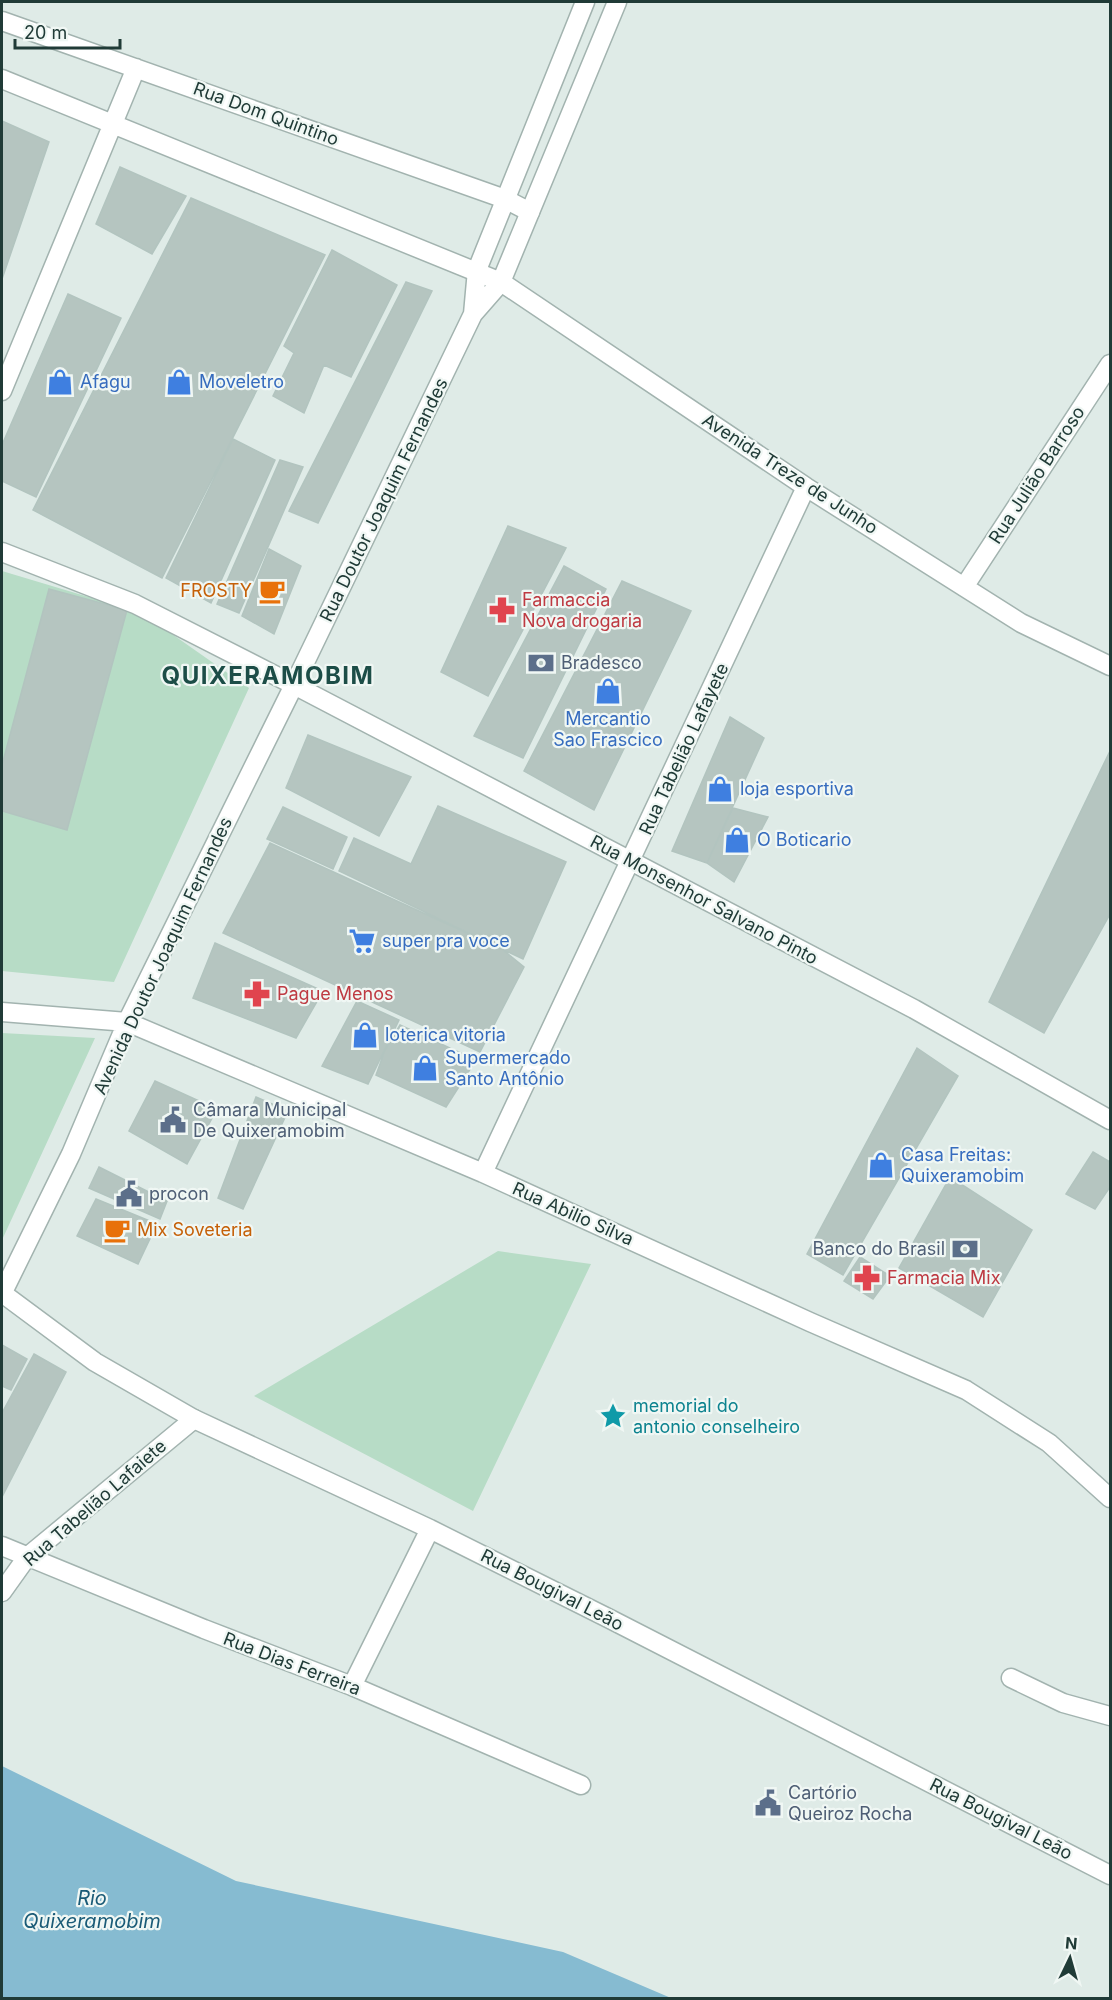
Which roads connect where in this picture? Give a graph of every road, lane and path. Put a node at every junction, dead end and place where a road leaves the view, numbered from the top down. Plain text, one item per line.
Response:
1 (585, 2) edge
2 (617, 2) edge
3 (2, 21) edge
4 (136, 68) junction
5 (2, 79) edge
6 (115, 123) junction
7 (505, 199) junction
8 (530, 212) junction
9 (477, 270) junction
10 (501, 282) junction
11 (473, 314) junction
12 (1110, 364) edge
13 (2, 391) edge
14 (806, 487) junction
15 (2, 552) edge
16 (964, 587) junction
17 (1110, 666) edge
18 (294, 685) junction
19 (631, 862) junction
20 (2, 1012) edge
21 (127, 1022) junction
22 (1110, 1120) edge
23 (483, 1173) junction
24 (2, 1293) edge
25 (194, 1419) junction
26 (1110, 1498) edge
27 (430, 1529) junction
28 (2, 1546) edge
29 (27, 1557) junction
30 (2, 1592) edge
31 (1011, 1678) dead end
32 (352, 1686) junction
33 (1110, 1716) edge
34 (581, 1785) dead end
35 (1110, 1875) edge

1 - 7 street, Rua Doutor Joaquim Fernandes
2 - 8 street, Rua Doutor Joaquim Fernandes
3 - 4 street, Rua Dom Quintino
4 - 6 street
4 - 7 street, Rua Dom Quintino
5 - 6 street
6 - 9 street
6 - 13 street
7 - 8 street, Rua Dom Quintino
7 - 9 street, Rua Doutor Joaquim Fernandes
8 - 10 street, Rua Doutor Joaquim Fernandes
9 - 10 street, Avenida Treze de Junho
9 - 11 street, Rua Doutor Joaquim Fernandes
10 - 11 street, Rua Doutor Joaquim Fernandes
10 - 14 street, Avenida Treze de Junho
11 - 18 street, Rua Doutor Joaquim Fernandes
12 - 16 street, Rua Julião Barroso
14 - 16 street, Avenida Treze de Junho
14 - 19 street, Rua Tabelião Lafayete
15 - 18 street, Rua Monsenhor Salvano Pinto
16 - 17 street, Avenida Treze de Junho
18 - 19 street, Rua Monsenhor Salvano Pinto
18 - 21 street, Avenida Doutor Joaquim Fernandes
19 - 22 street, Rua Monsenhor Salvano Pinto
19 - 23 street, Rua Tabelião Lafayete
20 - 21 street, Rua Abilio Silva
21 - 23 street, Rua Abilio Silva
21 - 24 street, Avenida Doutor Joaquim Fernandes
23 - 26 street, Rua Abilio Silva
24 - 25 street, Rua Bougival Leão
25 - 27 street, Rua Bougival Leão
25 - 29 street, Rua Tabelião Lafaiete
27 - 32 street
27 - 35 street, Rua Bougival Leão
28 - 29 street, Rua Dias Ferreira
29 - 30 street, Rua Tabelião Lafaiete
29 - 32 street, Rua Dias Ferreira
31 - 33 street
32 - 34 street, Rua Dias Ferreira

